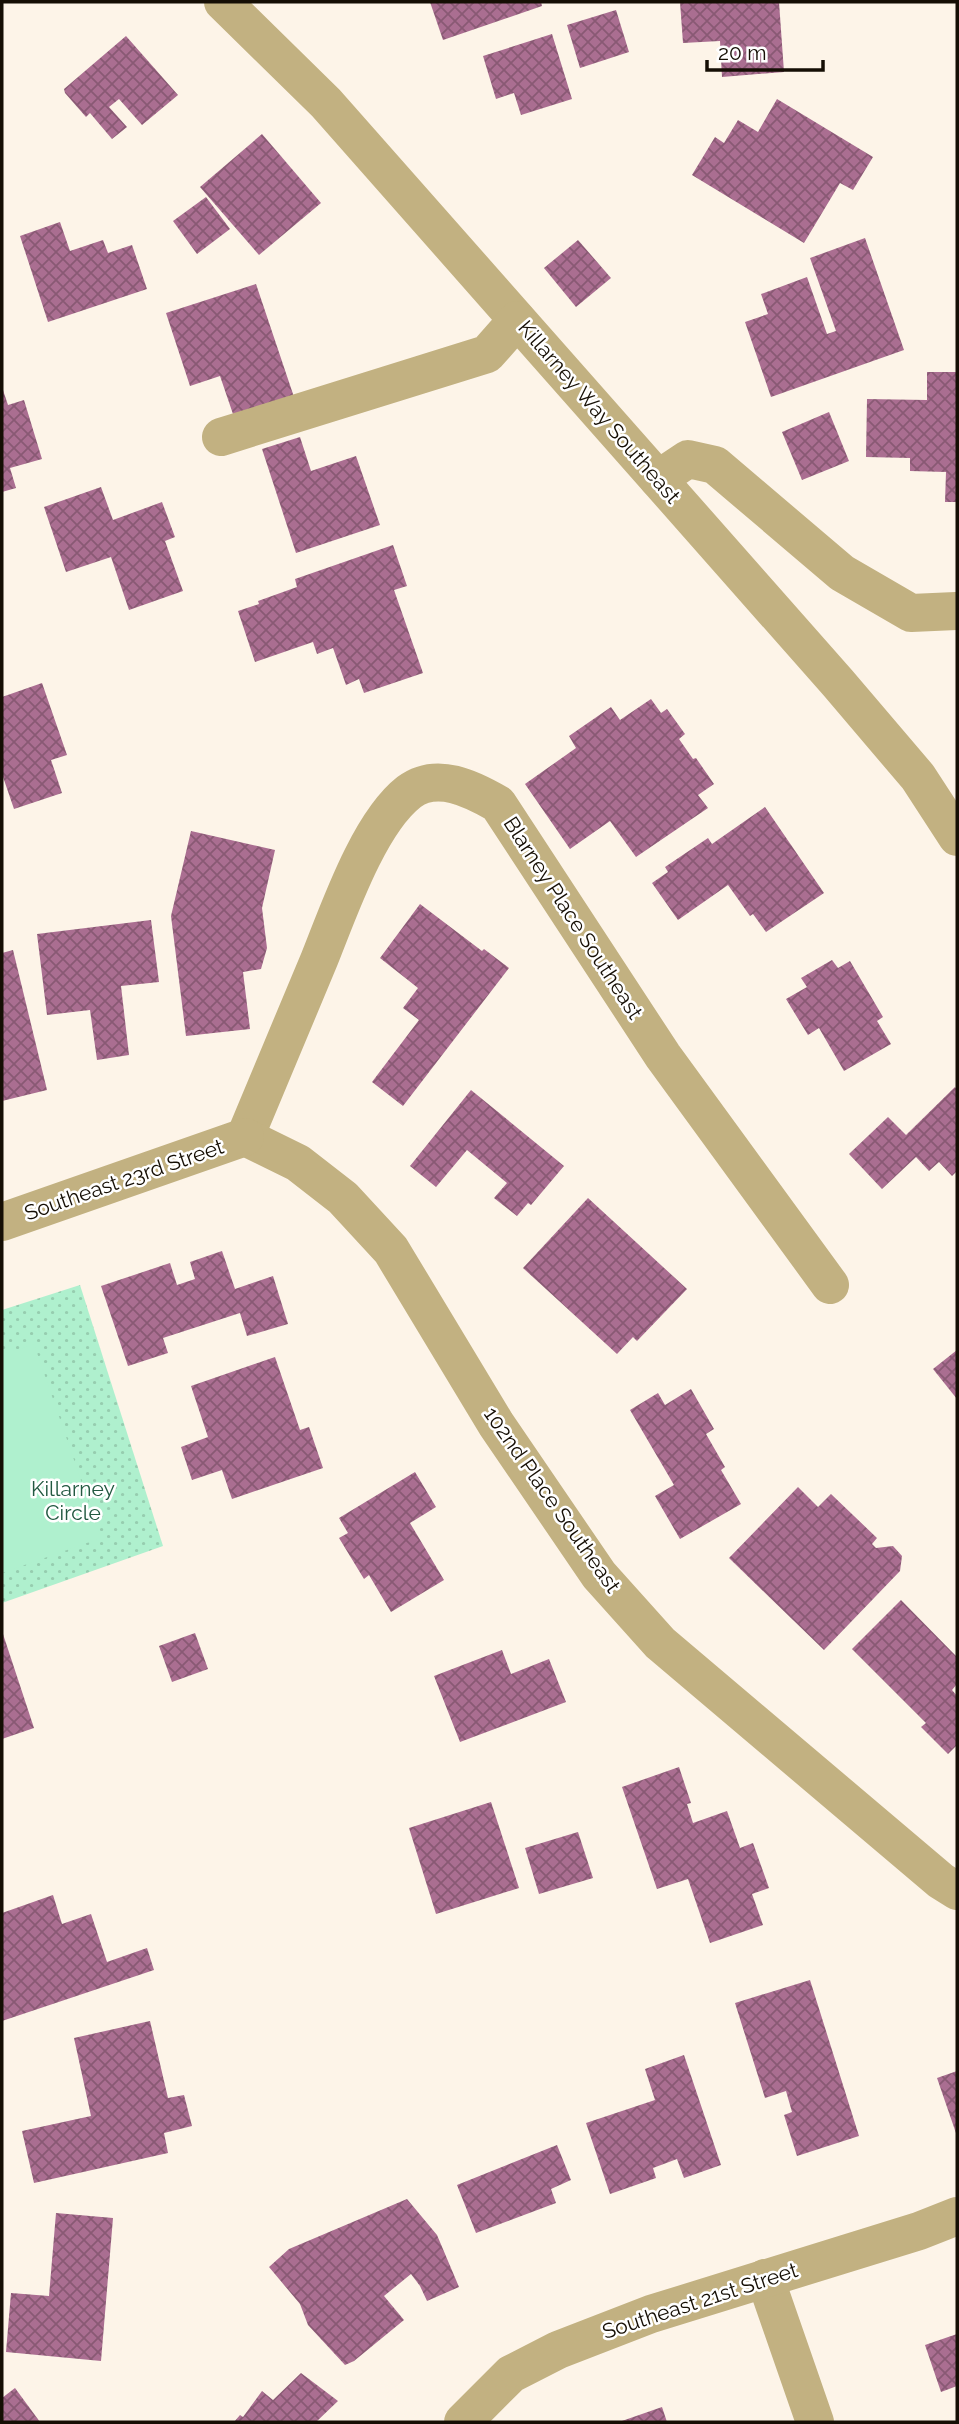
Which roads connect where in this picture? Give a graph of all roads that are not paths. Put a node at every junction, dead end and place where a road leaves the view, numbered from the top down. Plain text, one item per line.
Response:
1 (223, 2) edge
2 (517, 320) junction
3 (221, 437) dead end
4 (658, 479) junction
5 (956, 611) dead end
6 (957, 837) edge
7 (245, 1138) junction
8 (2, 1222) edge
9 (830, 1285) dead end
10 (957, 1891) edge
11 (957, 2217) edge
12 (765, 2278) junction
13 (463, 2422) edge
14 (815, 2422) edge

1 - 2 street, Killarney Way Southeast
2 - 3 street
2 - 4 street, Killarney Way Southeast
4 - 5 street
4 - 6 street, Killarney Way Southeast
7 - 8 street, Southeast 23rd Street
7 - 9 street, Blarney Place Southeast
7 - 10 street, 102nd Place Southeast
11 - 12 street, Southeast 21st Street
12 - 13 street, Southeast 21st Street
12 - 14 street

